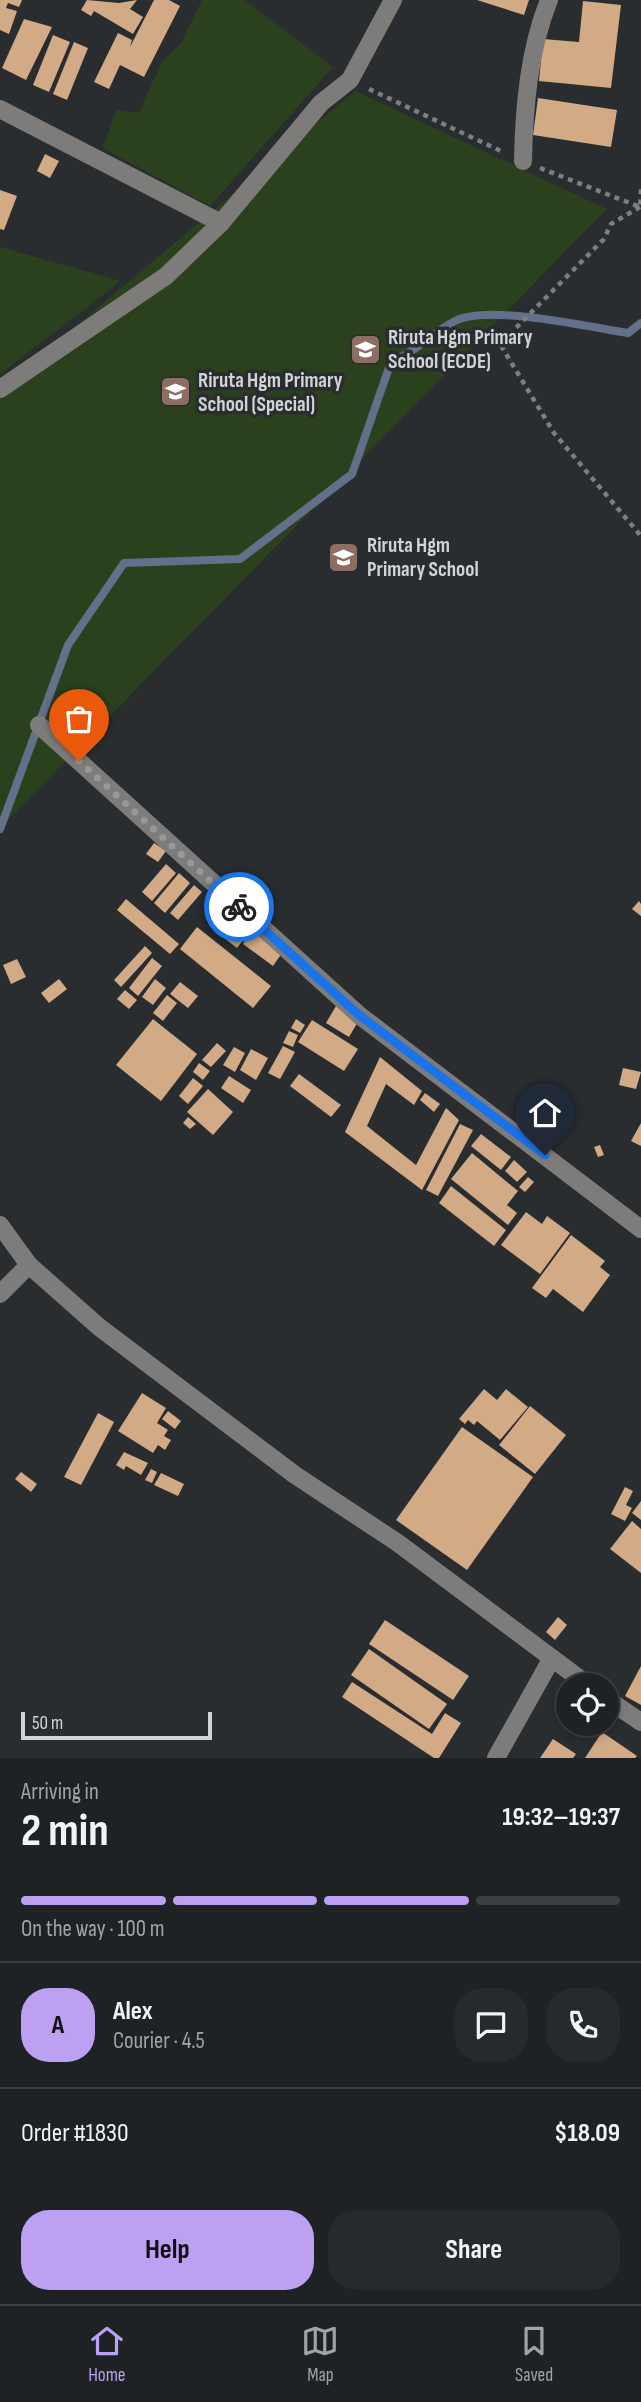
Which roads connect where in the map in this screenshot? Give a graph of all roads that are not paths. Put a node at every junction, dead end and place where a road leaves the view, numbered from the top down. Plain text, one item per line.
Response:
1 (393, 0) edge
2 (549, 0) edge
3 (0, 109) edge
4 (523, 162) dead end
5 (220, 223) junction
6 (0, 389) edge
7 (39, 725) dead end
8 (0, 1225) edge
9 (641, 1229) edge
10 (29, 1265) junction
11 (0, 1294) edge
12 (552, 1658) junction
13 (572, 1673) edge
14 (619, 1707) edge
15 (641, 1722) edge
16 (496, 1758) edge

1 - 5 street
2 - 4 street
3 - 5 street
5 - 6 street
7 - 9 street
8 - 10 street
10 - 11 street
10 - 12 street
12 - 13 street
12 - 16 street
14 - 15 street

